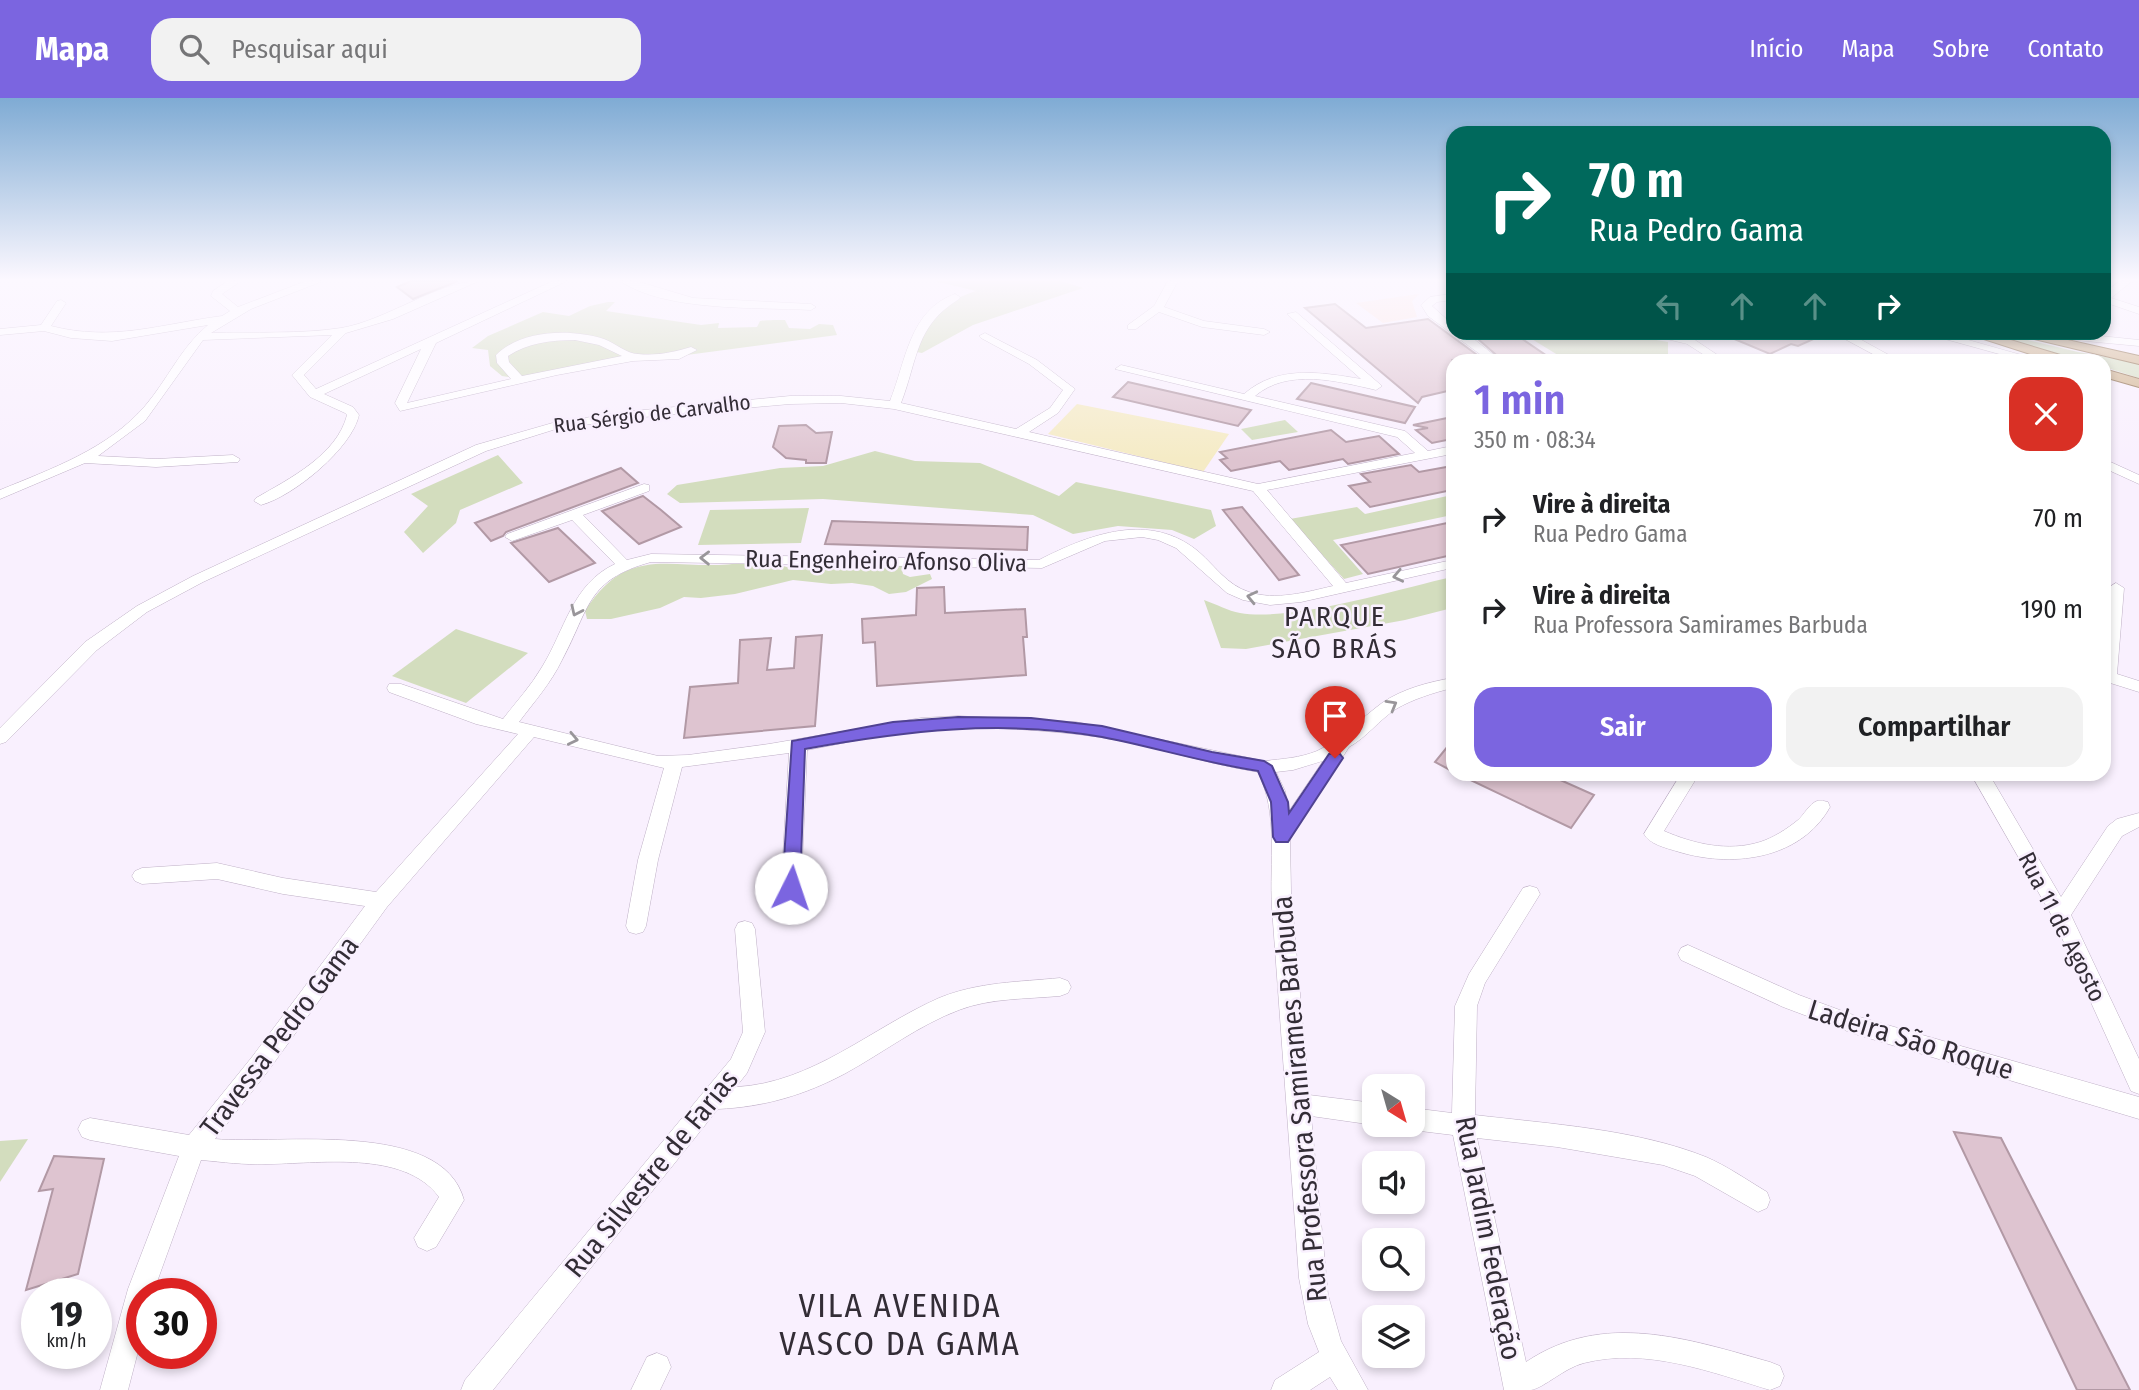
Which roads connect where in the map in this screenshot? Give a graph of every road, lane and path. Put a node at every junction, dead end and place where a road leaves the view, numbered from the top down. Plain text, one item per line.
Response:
1 (198, 341) edge
2 (331, 341) edge
3 (431, 341) joint
4 (537, 341) edge
5 (598, 341) edge
6 (914, 341) edge
7 (995, 341) edge
8 (1312, 341) edge
9 (1470, 341) edge
10 (1686, 341) edge
11 (1855, 341) edge
12 (1958, 341) edge
13 (2004, 341) edge
14 (2014, 341) edge
15 (2026, 341) edge
16 (2121, 341) edge
17 (2139, 343) edge
18 (1986, 349) junction
19 (691, 350) dead end
20 (1487, 354) edge
21 (1709, 354) edge
22 (1880, 354) edge
23 (2007, 354) edge
24 (2047, 354) edge
25 (2103, 354) edge
26 (2111, 355) edge
27 (633, 358) junction
28 (2139, 360) edge
29 (1121, 369) dead end
30 (2111, 377) edge
31 (517, 379) junction
32 (2139, 384) edge
33 (314, 394) junction
34 (1247, 397) junction
35 (894, 405) junction
36 (1016, 434) junction
37 (1446, 451) edge
38 (1426, 456) junction
39 (83, 459) junction
40 (233, 459) dead end
41 (2111, 466) edge
42 (2139, 480) edge
43 (645, 488) dead end
44 (1258, 488) junction
45 (0, 495) edge
46 (261, 500) dead end
47 (574, 514) junction
48 (512, 537) dead end
49 (624, 565) junction
50 (1446, 565) edge
51 (1343, 588) junction
52 (2116, 588) dead end
53 (2111, 652) edge
54 (2111, 678) edge
55 (1446, 684) edge
56 (2139, 687) edge
57 (395, 688) dead end
58 (507, 725) junction
59 (530, 731) junction
60 (0, 738) edge
61 (798, 745) junction
62 (1343, 745) junction
63 (675, 762) junction
64 (1264, 766) junction
65 (1686, 781) edge
66 (1984, 781) edge
67 (1821, 807) dead end
68 (2139, 820) edge
69 (1282, 837) junction
70 (142, 876) dead end
71 (791, 888) dead end
72 (1530, 894) dead end
73 (380, 901) junction
74 (2060, 914) junction
75 (636, 926) dead end
76 (745, 929) dead end
77 (1688, 954) dead end
78 (1060, 987) dead end
79 (2139, 1084) edge
80 (714, 1099) junction
81 (1299, 1104) junction
82 (2139, 1108) edge
83 (1362, 1112) edge
84 (1425, 1121) edge
85 (1463, 1125) junction
86 (90, 1129) dead end
87 (195, 1146) junction
88 (1758, 1200) dead end
89 (427, 1238) dead end
90 (1333, 1359) junction
91 (1770, 1376) dead end
92 (1517, 1387) edge
93 (114, 1390) edge
94 (475, 1390) edge
95 (1285, 1390) edge
96 (1354, 1390) edge

1 - 39 street
2 - 33 street
3 - 31 street
3 - 33 street
4 - 31 street
5 - 27 street
6 - 35 street
7 - 36 street
8 - 34 street
9 - 20 street
10 - 21 street
11 - 22 street
12 - 18 street
13 - 18 street
14 - 24 main road
15 - 25 main road
16 - 17 street
18 - 23 street
19 - 27 street
26 - 28 main road
27 - 31 street
29 - 34 street
30 - 32 main road
33 - 46 street
34 - 38 street
35 - 36 street, Rua Sérgio de Carvalho
35 - 60 street, Rua Sérgio de Carvalho
36 - 44 street, Rua Sérgio de Carvalho
37 - 38 street
38 - 44 street
39 - 40 street
39 - 45 street
41 - 42 street
43 - 47 street
44 - 51 street
47 - 48 street
47 - 49 street
51 -> 49 street, Rua Engenheiro Afonso Oliva
49 -> 58 street
50 -> 51 street, Rua Engenheiro Afonso Oliva
52 - 53 street
54 - 56 street
62 -> 55 street
57 - 58 street
58 - 59 street
59 -> 63 street
59 - 73 street, Travessa Pedro Gama
61 - 63 street
61 - 64 street
61 - 71 street
62 - 64 street
62 - 69 street
63 - 75 street
64 - 69 street, Rua Professora Samirames Barbuda
65 - 67 street
66 - 74 street, Rua 11 de Agosto
68 - 74 street
69 - 81 street, Rua Professora Samirames Barbuda
70 - 73 street
72 - 85 street, Rua Jardim Federação
73 - 87 street, Travessa Pedro Gama
74 - 79 street, Rua 11 de Agosto
76 - 80 street, Rua Silvestre de Farias
77 - 82 street, Ladeira São Roque
78 - 80 street
80 - 94 street, Rua Silvestre de Farias
81 - 83 street
81 - 90 street, Rua Professora Samirames Barbuda
84 - 85 street
85 - 88 street
85 - 92 street, Rua Jardim Federação
86 - 87 street
87 - 89 street
87 - 93 street, Travessa Pedro Gama
90 - 95 street
90 - 96 street
91 - 92 street

